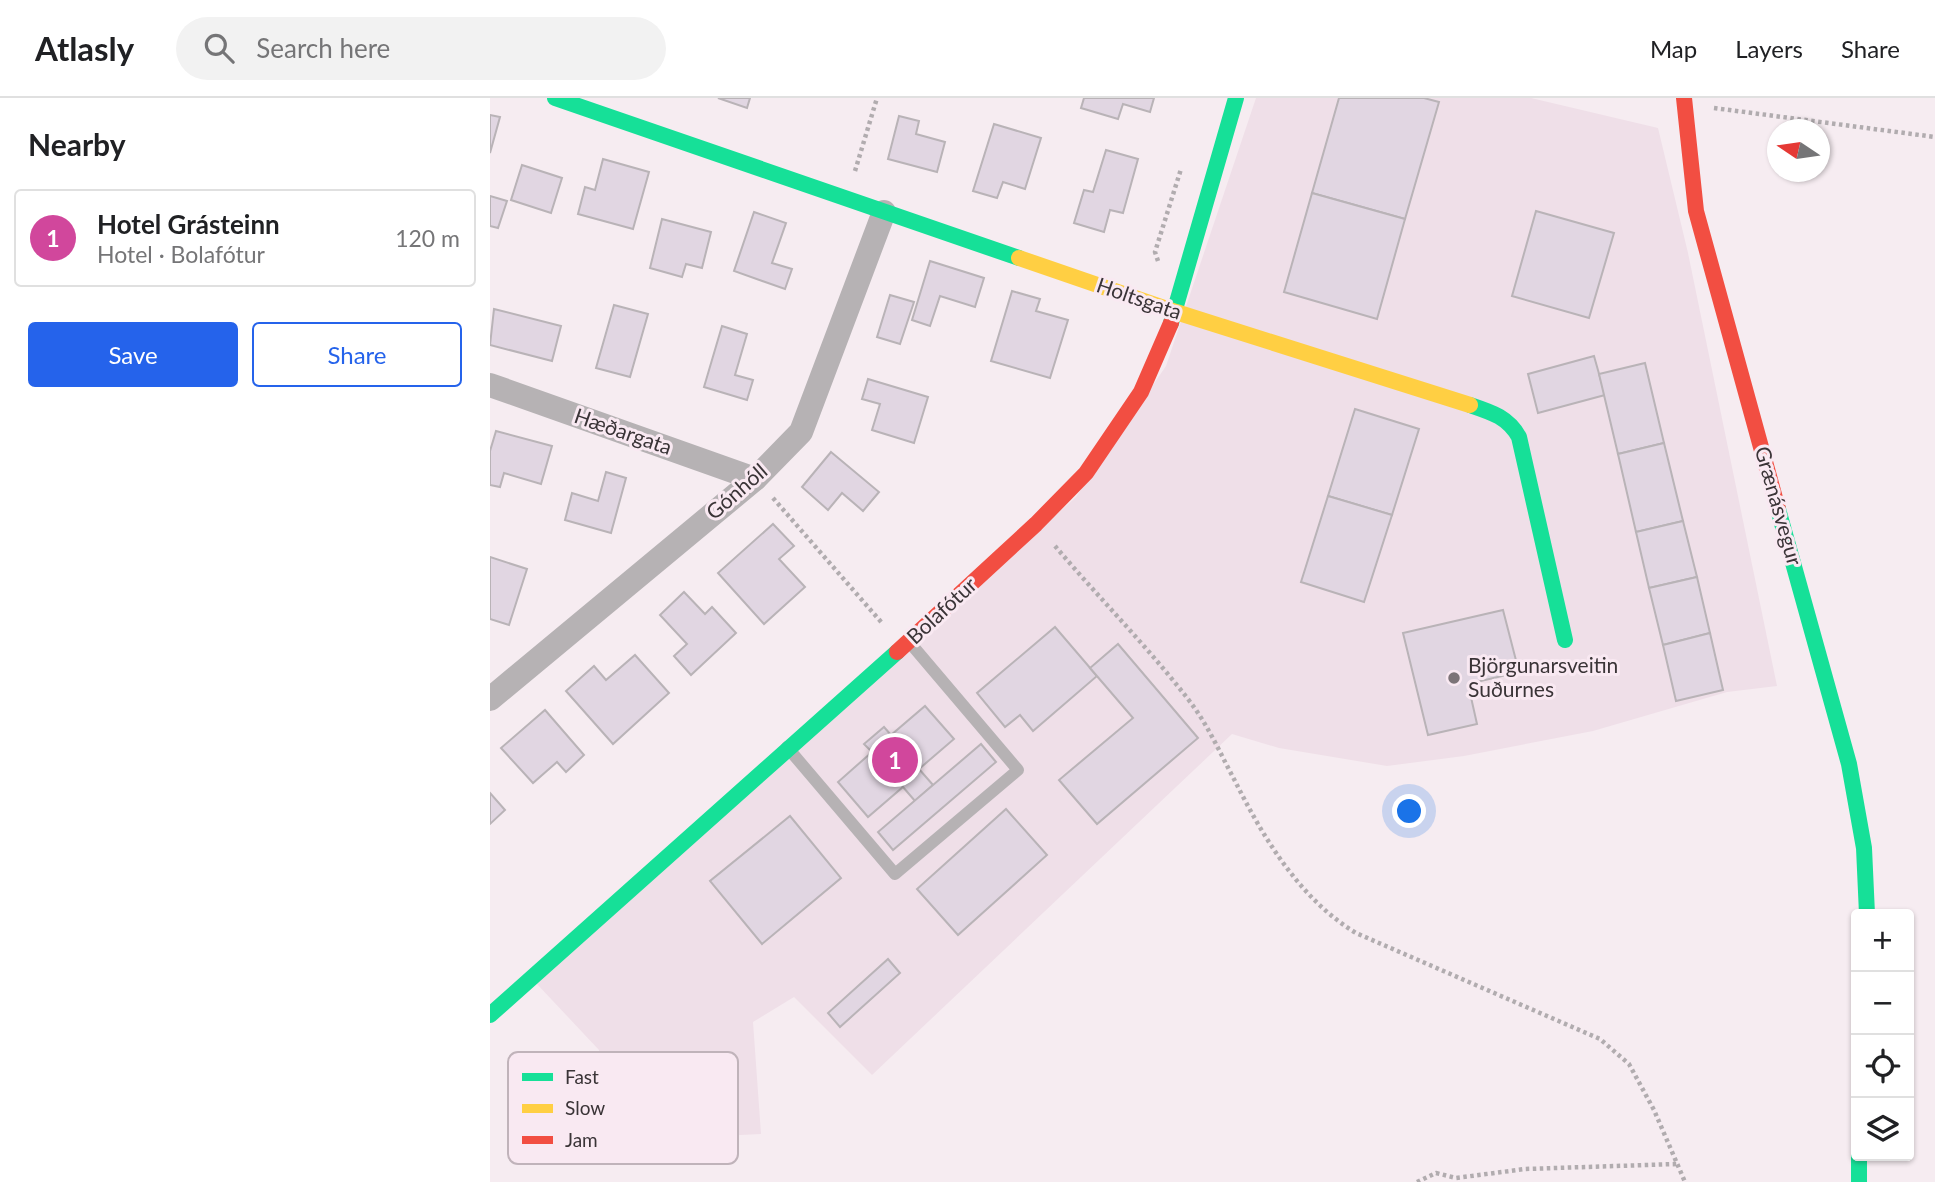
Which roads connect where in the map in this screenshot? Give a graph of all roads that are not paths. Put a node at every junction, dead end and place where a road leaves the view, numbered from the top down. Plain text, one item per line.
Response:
1 (555, 98) edge
2 (1236, 98) edge
3 (1683, 101) edge
4 (884, 212) junction
5 (1175, 312) junction
6 (490, 385) edge
7 (755, 479) junction
8 (1565, 640) dead end
9 (909, 641) junction
10 (490, 699) edge
11 (787, 747) junction
12 (1867, 909) edge
13 (490, 1015) edge
14 (1859, 1161) edge
15 (1859, 1182) edge

1 - 4 street, Holtsgata
2 - 5 street, Bolafótur
3 - 12 street, Grænásvegur
4 - 5 street, Holtsgata
4 - 7 street, Gónhóll
5 - 8 street, Holtsgata
5 - 9 street, Bolafótur
6 - 7 street, Hæðargata
7 - 10 street, Gónhóll
9 - 11 street, Bolafótur
9 - 11 lane
11 - 13 street, Bolafótur
14 - 15 street

